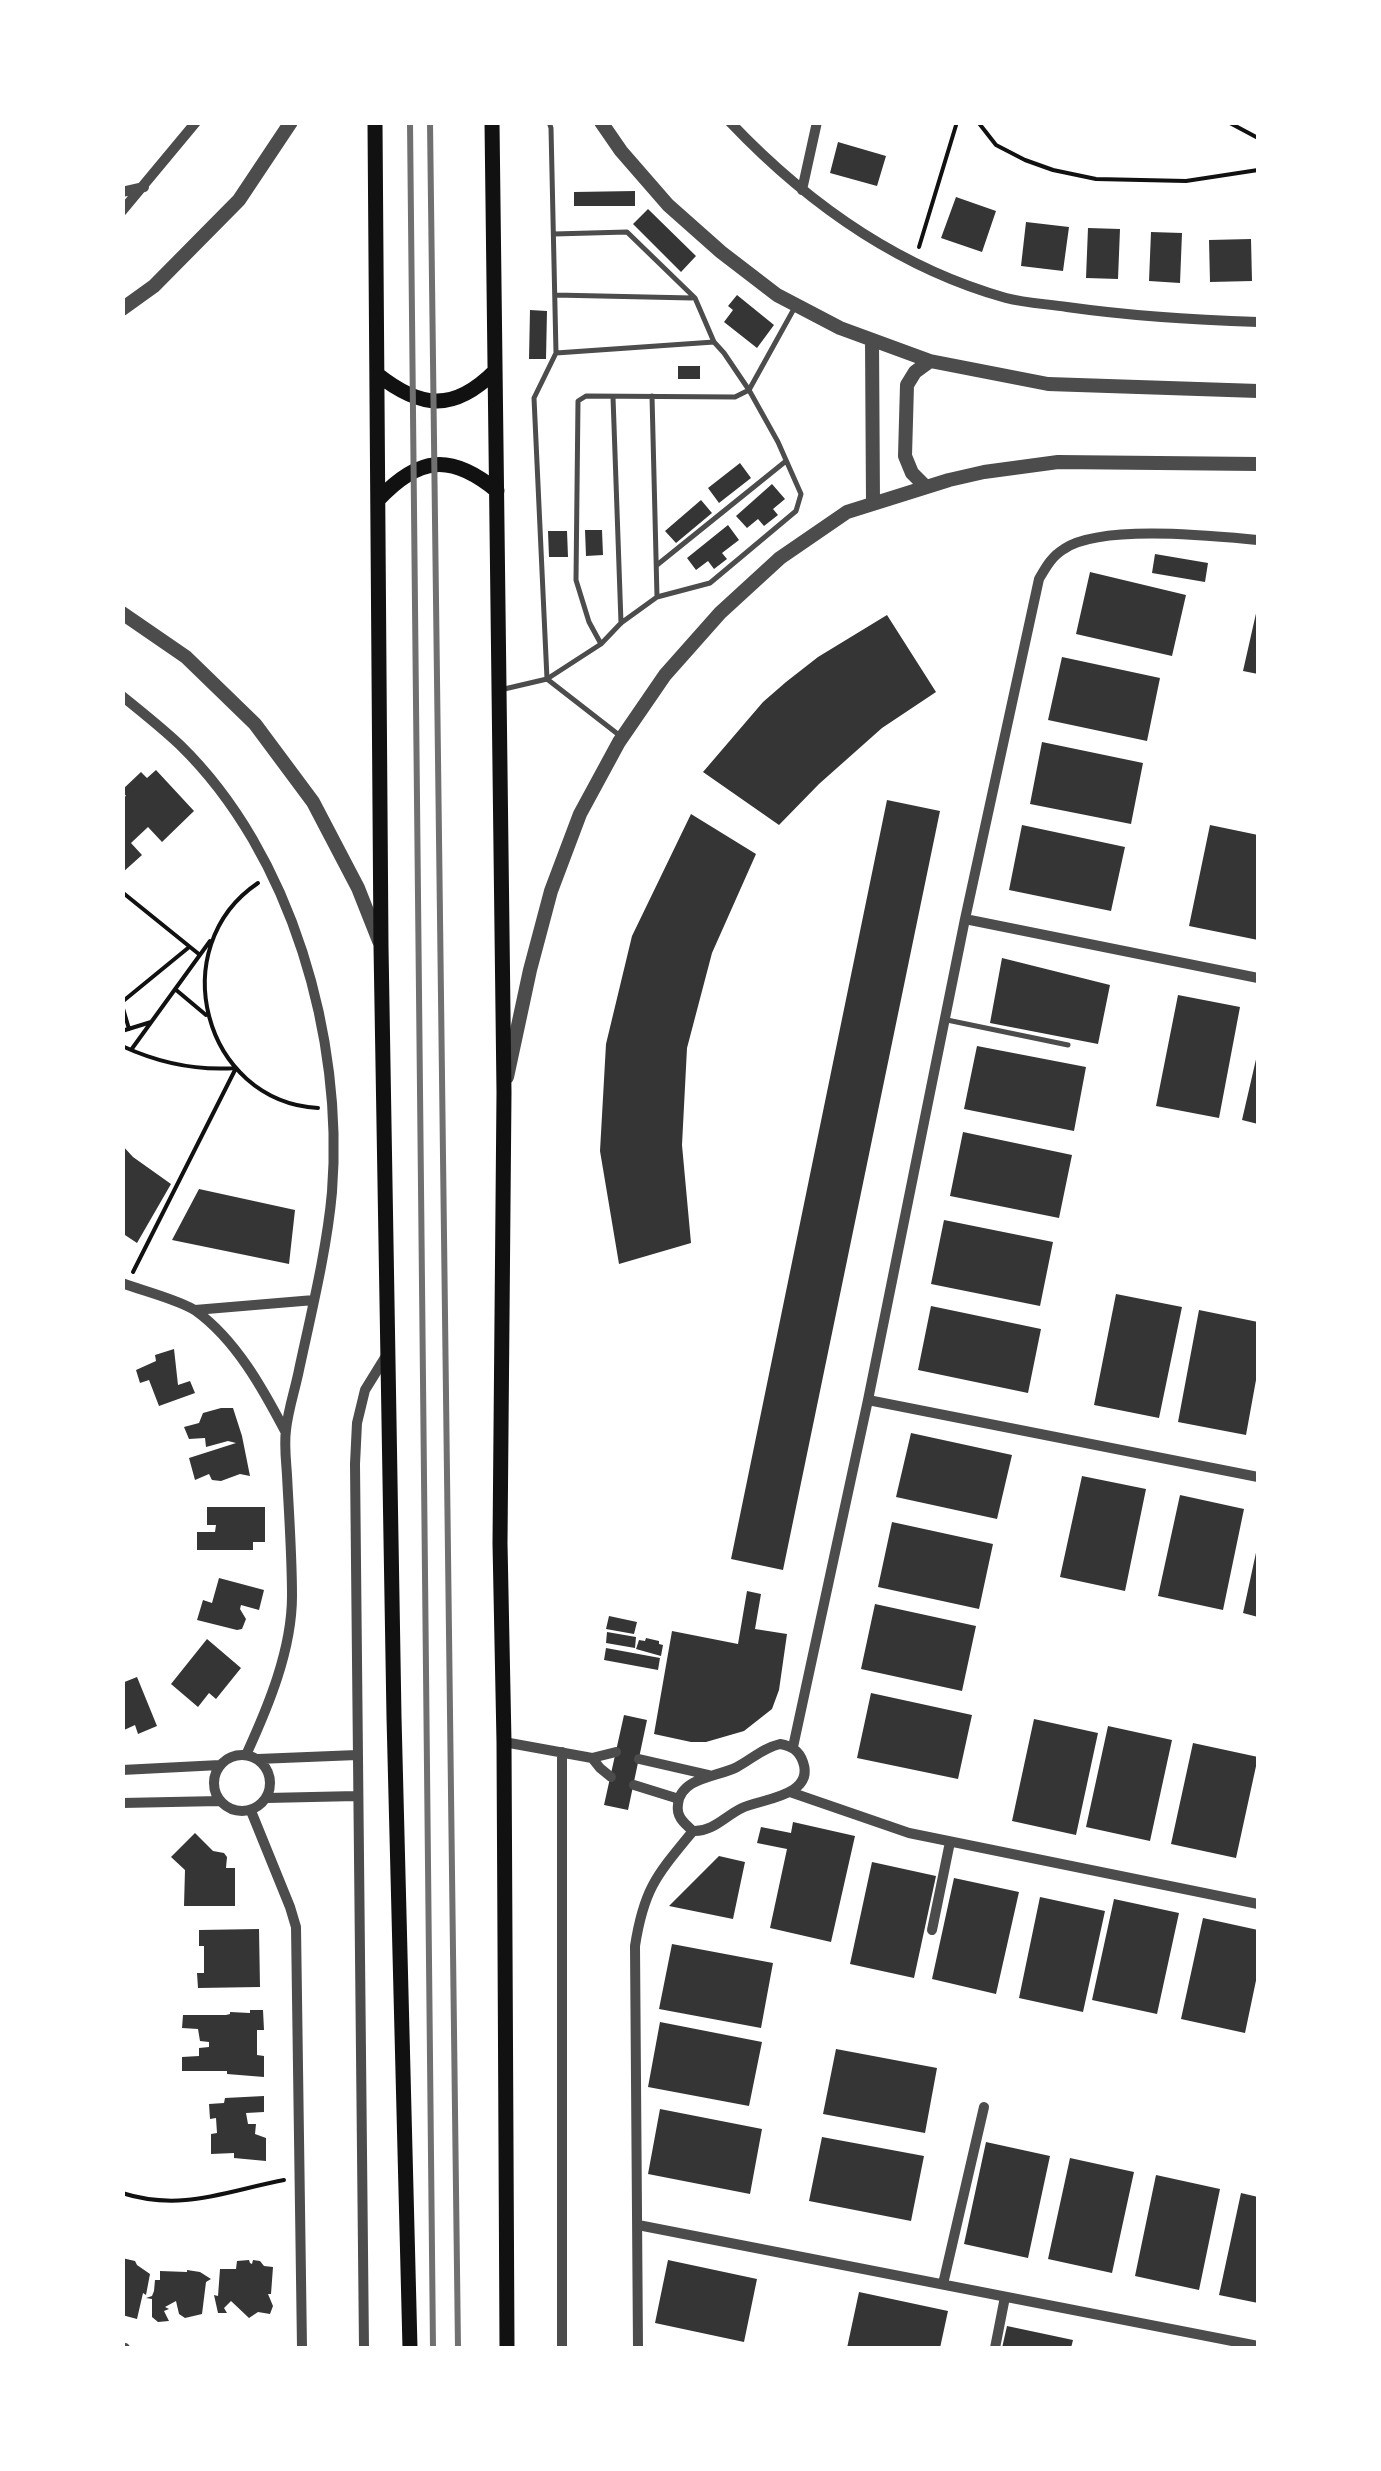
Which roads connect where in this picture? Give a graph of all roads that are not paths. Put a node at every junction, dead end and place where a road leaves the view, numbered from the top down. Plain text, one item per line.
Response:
1 (196, 122) edge
2 (291, 122) edge
3 (376, 122) edge
4 (492, 122) edge
5 (549, 122) edge
6 (601, 122) edge
7 (730, 122) edge
8 (817, 122) edge
9 (145, 186) junction
10 (802, 190) junction
11 (122, 192) edge
12 (122, 212) edge
13 (554, 234) junction
14 (555, 295) junction
15 (695, 298) junction
16 (796, 305) junction
17 (122, 309) edge
18 (1258, 322) edge
19 (872, 340) junction
20 (714, 342) junction
21 (556, 353) junction
22 (930, 361) junction
23 (495, 371) junction
24 (377, 374) junction
25 (749, 390) junction
26 (1258, 391) edge
27 (613, 396) junction
28 (652, 396) junction
29 (786, 460) junction
30 (1258, 464) edge
31 (926, 488) junction
32 (497, 491) junction
33 (378, 500) junction
34 (874, 502) junction
35 (1258, 540) edge
36 (657, 566) junction
37 (657, 597) junction
38 (122, 613) edge
39 (621, 623) junction
40 (601, 644) junction
41 (546, 679) junction
42 (499, 690) junction
43 (122, 696) edge
44 (622, 737) junction
45 (965, 919) junction
46 (381, 946) junction
47 (1258, 978) edge
48 (944, 1019) junction
49 (1068, 1044) dead end
50 (504, 1092) junction
51 (124, 1284) edge
52 (314, 1300) junction
53 (194, 1310) junction
54 (389, 1351) junction
55 (868, 1400) junction
56 (285, 1432) junction
57 (1258, 1478) edge
58 (504, 1742) junction
59 (793, 1747) junction
60 (562, 1752) junction
61 (616, 1752) dead end
62 (357, 1756) junction
63 (251, 1757) junction
64 (592, 1758) junction
65 (639, 1759) dead end
66 (220, 1765) junction
67 (122, 1770) edge
68 (611, 1777) dead end
69 (714, 1777) junction
70 (634, 1785) dead end
71 (790, 1792) junction
72 (357, 1796) junction
73 (266, 1798) junction
74 (678, 1799) junction
75 (220, 1801) junction
76 (122, 1802) edge
77 (251, 1811) junction
78 (693, 1830) junction
79 (950, 1842) junction
80 (1258, 1904) edge
81 (932, 1930) dead end
82 (984, 2108) dead end
83 (638, 2225) junction
84 (944, 2284) junction
85 (1006, 2297) junction
86 (1258, 2346) edge
87 (302, 2348) edge
88 (364, 2348) edge
89 (410, 2348) edge
90 (507, 2348) edge
91 (562, 2348) edge
92 (638, 2348) edge
93 (995, 2348) edge

1 - 9 street
2 - 17 street
3 - 24 main road
4 - 23 main road
5 - 13 lane
6 - 16 street
7 - 10 street
8 - 10 street
9 - 11 street
9 - 12 street
10 - 18 street
13 - 14 lane
13 - 15 lane
14 - 15 lane
14 - 21 lane
15 - 20 lane
16 - 19 street
16 - 25 lane
19 - 22 street
19 - 34 street
20 - 21 lane
20 - 25 lane
21 - 41 lane
22 - 26 street
22 - 31 street
23 - 24 main road
23 - 32 main road
24 - 33 main road
25 - 28 lane
25 - 29 lane
27 - 28 lane
27 - 39 lane
27 - 40 lane
28 - 36 lane
29 - 36 lane
29 - 37 lane
30 - 31 street
31 - 34 street
32 - 33 main road
32 - 42 main road
33 - 46 main road
34 - 44 street
35 - 45 street
36 - 37 lane
37 - 39 lane
38 - 46 street
39 - 40 lane
40 - 41 lane
41 - 42 lane
41 - 44 lane
42 - 50 main road
43 - 52 street
44 - 50 street
45 - 47 street
45 - 48 street
46 - 54 main road
48 - 49 lane
48 - 55 street
50 - 58 main road
51 - 53 street
52 - 53 street
52 - 56 street
53 - 56 street
54 - 62 street
54 - 89 main road
55 - 57 street
55 - 59 street
56 - 63 street
58 - 60 street
58 - 90 main road
59 - 69 street
59 - 71 street
60 - 64 street
60 - 91 street
61 - 64 street
62 - 63 street
62 - 72 street
63 - 66 street
63 - 73 street
64 - 68 street
65 - 69 street
66 - 67 street
66 - 75 street
69 - 74 street
70 - 74 street
71 - 78 street
71 - 79 street
72 - 73 street
72 - 88 street
73 - 77 street
74 - 78 street
75 - 76 street
75 - 77 street
77 - 87 street
78 - 83 street
79 - 80 street
79 - 81 street
82 - 84 street
83 - 84 street
83 - 92 street
84 - 85 street
85 - 86 street
85 - 93 street

